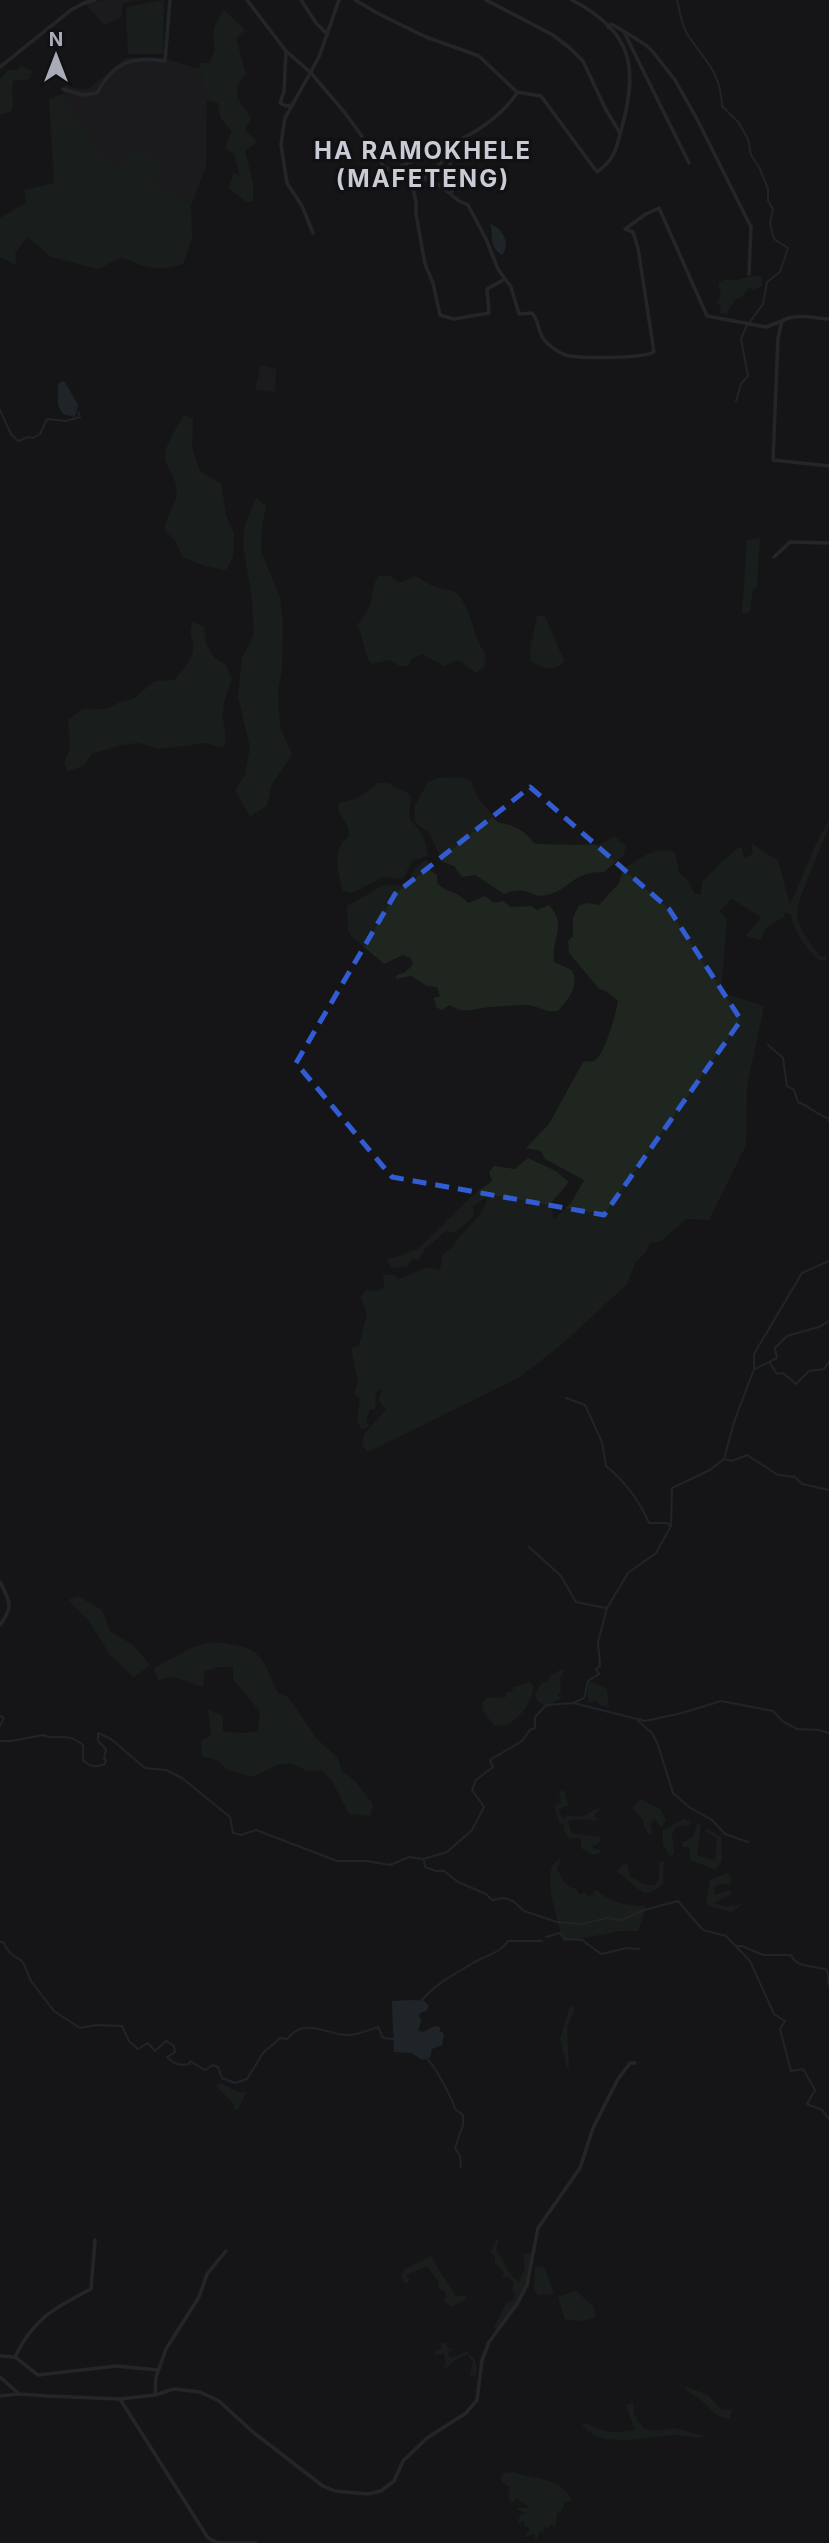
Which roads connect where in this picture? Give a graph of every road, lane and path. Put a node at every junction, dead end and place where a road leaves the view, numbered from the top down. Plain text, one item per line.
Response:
1 (95, 0) edge
2 (170, 0) edge
3 (247, 0) edge
4 (301, 0) edge
5 (339, 0) edge
6 (355, 0) edge
7 (486, 0) edge
8 (572, 0) edge
9 (81, 1) edge
10 (580, 2) edge
11 (608, 27) junction
12 (623, 30) junction
13 (328, 35) junction
14 (286, 51) junction
15 (0, 68) edge
16 (311, 73) junction
17 (63, 89) dead end
18 (517, 92) junction
19 (293, 104) junction
20 (620, 134) junction
21 (454, 142) junction
22 (453, 152) junction
23 (689, 163) dead end
24 (399, 167) junction
25 (426, 177) junction
26 (413, 189) junction
27 (453, 194) junction
28 (313, 233) dead end
29 (749, 274) dead end
30 (505, 279) junction
31 (829, 320) edge
32 (782, 321) junction
33 (829, 466) edge
34 (829, 543) edge
35 (774, 557) dead end
36 (0, 1582) edge
37 (0, 1625) edge
38 (635, 2063) dead end
39 (95, 2240) dead end
40 (226, 2251) dead end
41 (0, 2356) edge
42 (15, 2357) junction
43 (158, 2371) junction
44 (0, 2377) edge
45 (19, 2394) junction
46 (155, 2395) junction
47 (0, 2396) edge
48 (120, 2399) junction
49 (256, 2543) edge

1 - 9 street
2 - 17 street
3 - 14 street
4 - 13 street
5 - 13 street
6 - 18 street
7 - 20 street
8 - 10 street
9 - 15 street
10 - 11 street
11 - 12 street
11 - 20 street
12 - 23 street
12 - 29 street
13 - 16 street
14 - 16 street
14 - 19 street
16 - 19 street
16 - 24 street
18 - 20 street
18 - 21 street
19 - 28 street
21 - 22 street
21 - 24 street
22 - 25 street
22 - 27 street
24 - 25 street
24 - 26 street
25 - 26 street
25 - 27 street
26 - 30 street
27 - 30 street
30 - 32 street
31 - 32 street
32 - 33 street
34 - 35 street
36 - 37 street
38 - 46 street
39 - 42 street
40 - 43 street
41 - 42 street
42 - 43 street
43 - 46 street
44 - 45 street
45 - 47 street
45 - 48 street
46 - 48 street
48 - 49 street

